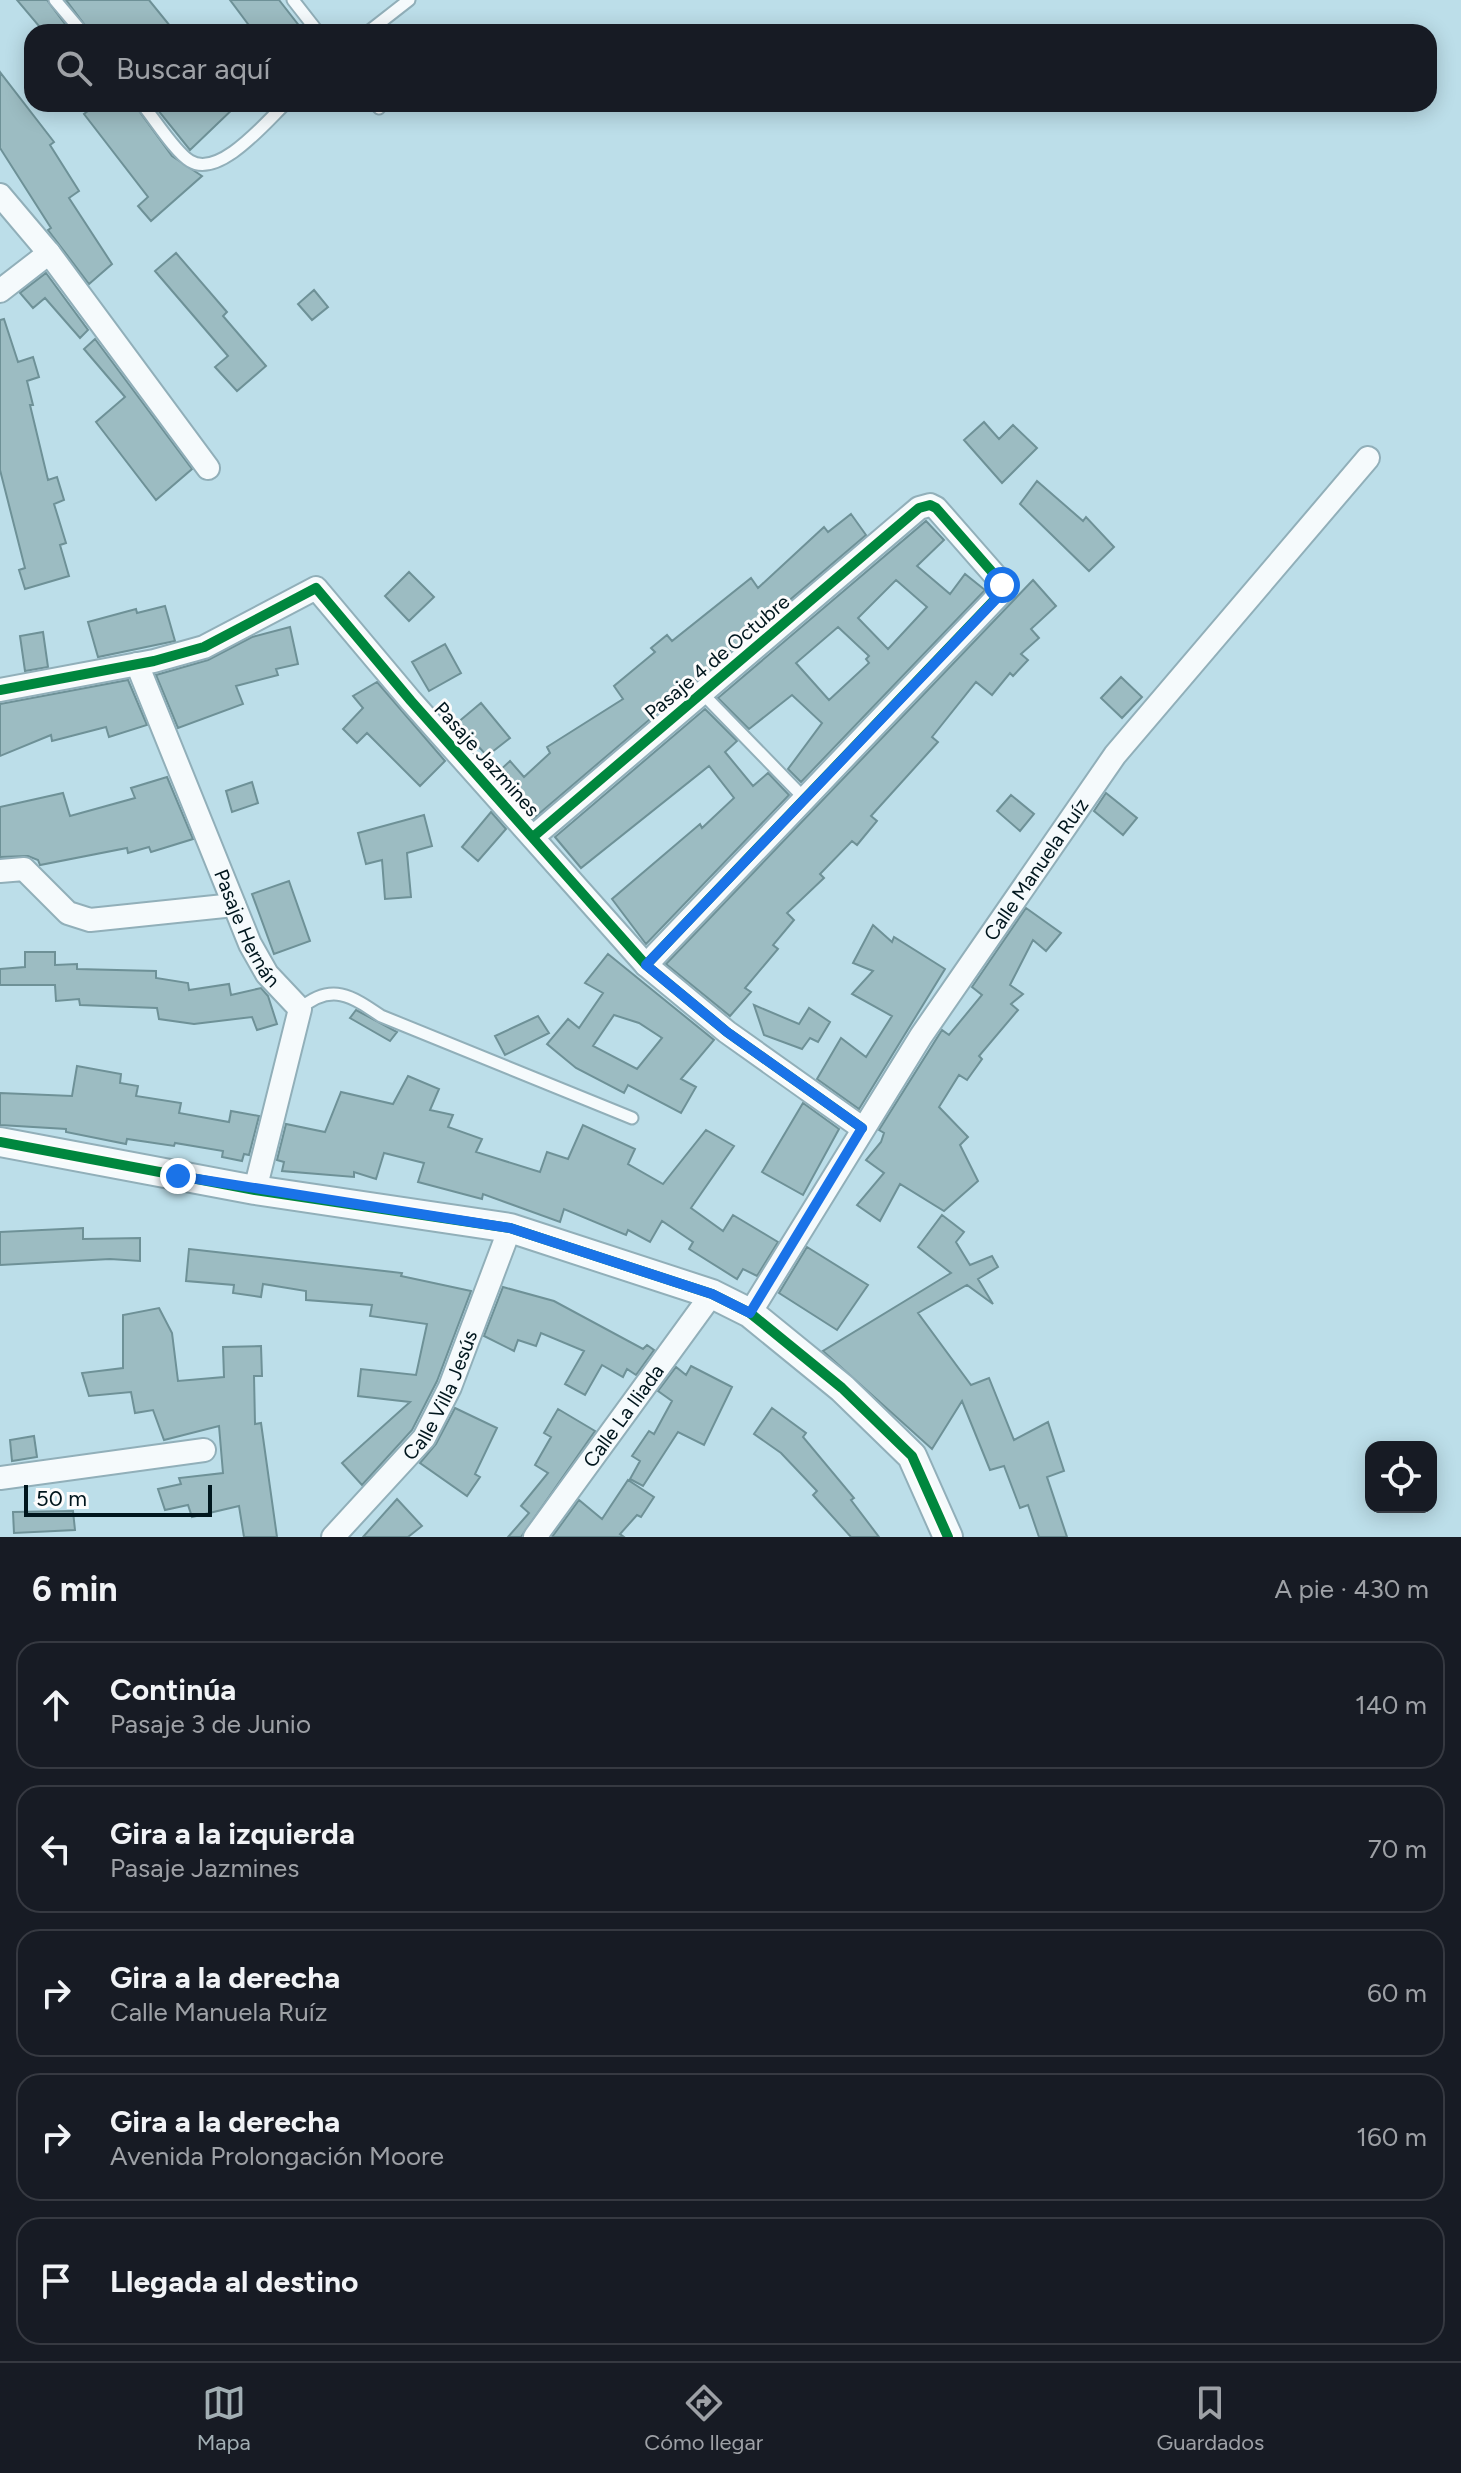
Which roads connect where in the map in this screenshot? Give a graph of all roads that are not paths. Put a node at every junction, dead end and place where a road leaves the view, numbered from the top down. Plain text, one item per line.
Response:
1 (55, 0) edge
2 (293, 0) edge
3 (409, 0) edge
4 (75, 24) edge
5 (312, 24) edge
6 (378, 24) edge
7 (149, 112) edge
8 (276, 112) edge
9 (0, 195) edge
10 (49, 253) junction
11 (0, 291) edge
12 (1368, 458) dead end
13 (208, 468) dead end
14 (137, 664) junction
15 (0, 690) edge
16 (702, 693) junction
17 (805, 799) junction
18 (533, 837) junction
19 (0, 871) edge
20 (234, 905) junction
21 (646, 965) junction
22 (300, 1009) junction
23 (632, 1118) dead end
24 (862, 1128) junction
25 (0, 1142) edge
26 (255, 1190) junction
27 (510, 1228) junction
28 (712, 1294) junction
29 (750, 1313) junction
30 (204, 1450) dead end
31 (0, 1478) edge
32 (333, 1537) edge
33 (535, 1537) edge
34 (948, 1537) edge

1 - 4 lane
2 - 5 lane
3 - 6 lane
7 - 8 lane
9 - 10 street
10 - 11 street
10 - 13 street
12 - 24 street, Calle Manuela Ruíz
14 - 15 street
14 - 18 street, Pasaje Jazmines
14 - 20 street, Pasaje Hernán
16 - 17 lane
16 - 17 street, Pasaje 4 de Octubre
16 - 18 street, Pasaje 4 de Octubre
17 - 21 street
18 - 21 street, Pasaje Jazmines
19 - 20 street
20 - 22 street, Pasaje Hernán
21 - 24 street, Pasaje Jazmines
22 - 23 lane
22 - 26 street
24 - 29 street, Calle Manuela Ruíz
25 - 26 street
26 - 27 street
27 - 28 street
27 - 32 street, Calle Villa Jesús
28 - 29 street
28 - 33 street, Calle La Iliada
29 - 34 street
30 - 31 street

